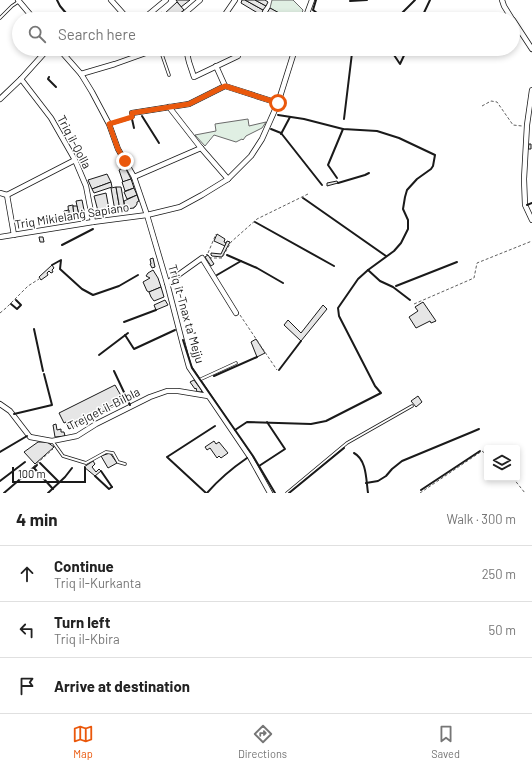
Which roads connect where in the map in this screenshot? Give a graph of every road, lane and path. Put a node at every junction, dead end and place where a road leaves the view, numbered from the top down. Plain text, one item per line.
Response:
1 (111, 0) edge
2 (166, 0) edge
3 (200, 0) edge
4 (235, 0) edge
5 (312, 0) edge
6 (502, 0) edge
7 (19, 1) edge
8 (28, 12) edge
9 (122, 12) edge
10 (151, 12) edge
11 (186, 12) edge
12 (227, 12) edge
13 (308, 12) edge
14 (508, 12) edge
15 (0, 18) edge
16 (520, 31) edge
17 (532, 49) edge
18 (42, 56) edge
19 (66, 56) edge
20 (135, 56) edge
21 (162, 56) edge
22 (188, 56) edge
23 (238, 56) edge
24 (293, 56) edge
25 (216, 66) junction
26 (81, 74) junction
27 (169, 75) dead end
28 (21, 79) junction
29 (225, 86) junction
30 (532, 90) edge
31 (0, 99) edge
32 (278, 103) junction
33 (482, 106) dead end
34 (169, 107) junction
35 (132, 113) joint
36 (109, 124) junction
37 (527, 126) junction
38 (201, 148) junction
39 (75, 160) junction
40 (134, 177) junction
41 (228, 179) junction
42 (0, 193) edge
43 (308, 194) dead end
44 (7, 195) junction
45 (147, 215) junction
46 (532, 220) edge
47 (93, 222) junction
48 (216, 234) dead end
49 (14, 235) junction
50 (0, 237) edge
51 (532, 241) edge
52 (207, 254) junction
53 (202, 258) junction
54 (39, 279) dead end
55 (167, 283) junction
56 (414, 304) dead end
57 (0, 313) edge
58 (236, 313) joint
59 (236, 363) dead end
60 (277, 370) dead end
61 (198, 380) junction
62 (208, 396) junction
63 (0, 404) edge
64 (412, 406) dead end
65 (52, 441) junction
66 (56, 447) junction
67 (484, 453) edge
68 (125, 464) dead end
69 (33, 467) dead end
70 (515, 481) edge
71 (270, 493) edge
72 (288, 493) edge
73 (420, 493) edge
74 (525, 493) edge

1 - 9 street
2 - 10 street
3 - 11 street
4 - 12 street
5 - 13 street
6 - 14 street
7 - 8 street
7 - 15 lane
16 - 17 street
18 - 28 street
19 - 26 street, Triq it-Tnax ta' Mejju
20 - 26 street
21 - 27 lane
22 - 25 street
23 - 25 street
24 - 32 street, Triq Mikielanġ Sapiano
25 - 29 street
26 - 36 street, Triq it-Tnax ta' Mejju
28 - 31 street
28 - 39 street, Triq il-Qolla
29 - 32 street
29 - 34 street
30 - 37 street
32 - 41 street, Triq Mikielanġ Sapiano
33 - 37 path
34 - 35 street
34 - 38 street
35 - 36 lane
36 - 40 street, Triq it-Tnax ta' Mejju
37 - 46 street
38 - 40 street
38 - 41 street
39 - 44 street
39 - 47 street, Triq il-Qolla
40 - 45 street, Triq it-Tnax ta' Mejju
41 - 45 street, Triq Mikielanġ Sapiano
42 - 44 street
43 - 52 path
44 - 49 street
45 - 47 street, Triq Mikielanġ Sapiano
45 - 55 street, Triq it-Tnax ta' Mejju
47 - 49 street, Triq Mikielanġ Sapiano
48 - 52 path
49 - 50 street, Triq Mikielanġ Sapiano
51 - 56 path
52 - 53 path
53 - 55 street
53 - 58 street
54 - 57 path
55 - 61 street, Triq it-Tnax ta' Mejju
58 - 60 path
59 - 61 lane
61 - 62 street, Triq it-Tnax ta' Mejju
62 - 65 street, Trejqet il-Bilbla
62 - 71 street, Triq it-Tnax ta' Mejju
63 - 65 street, Trejqet il-Bilbla
64 - 72 lane
65 - 66 lane
66 - 68 lane
66 - 69 path
67 - 73 path
70 - 74 path

